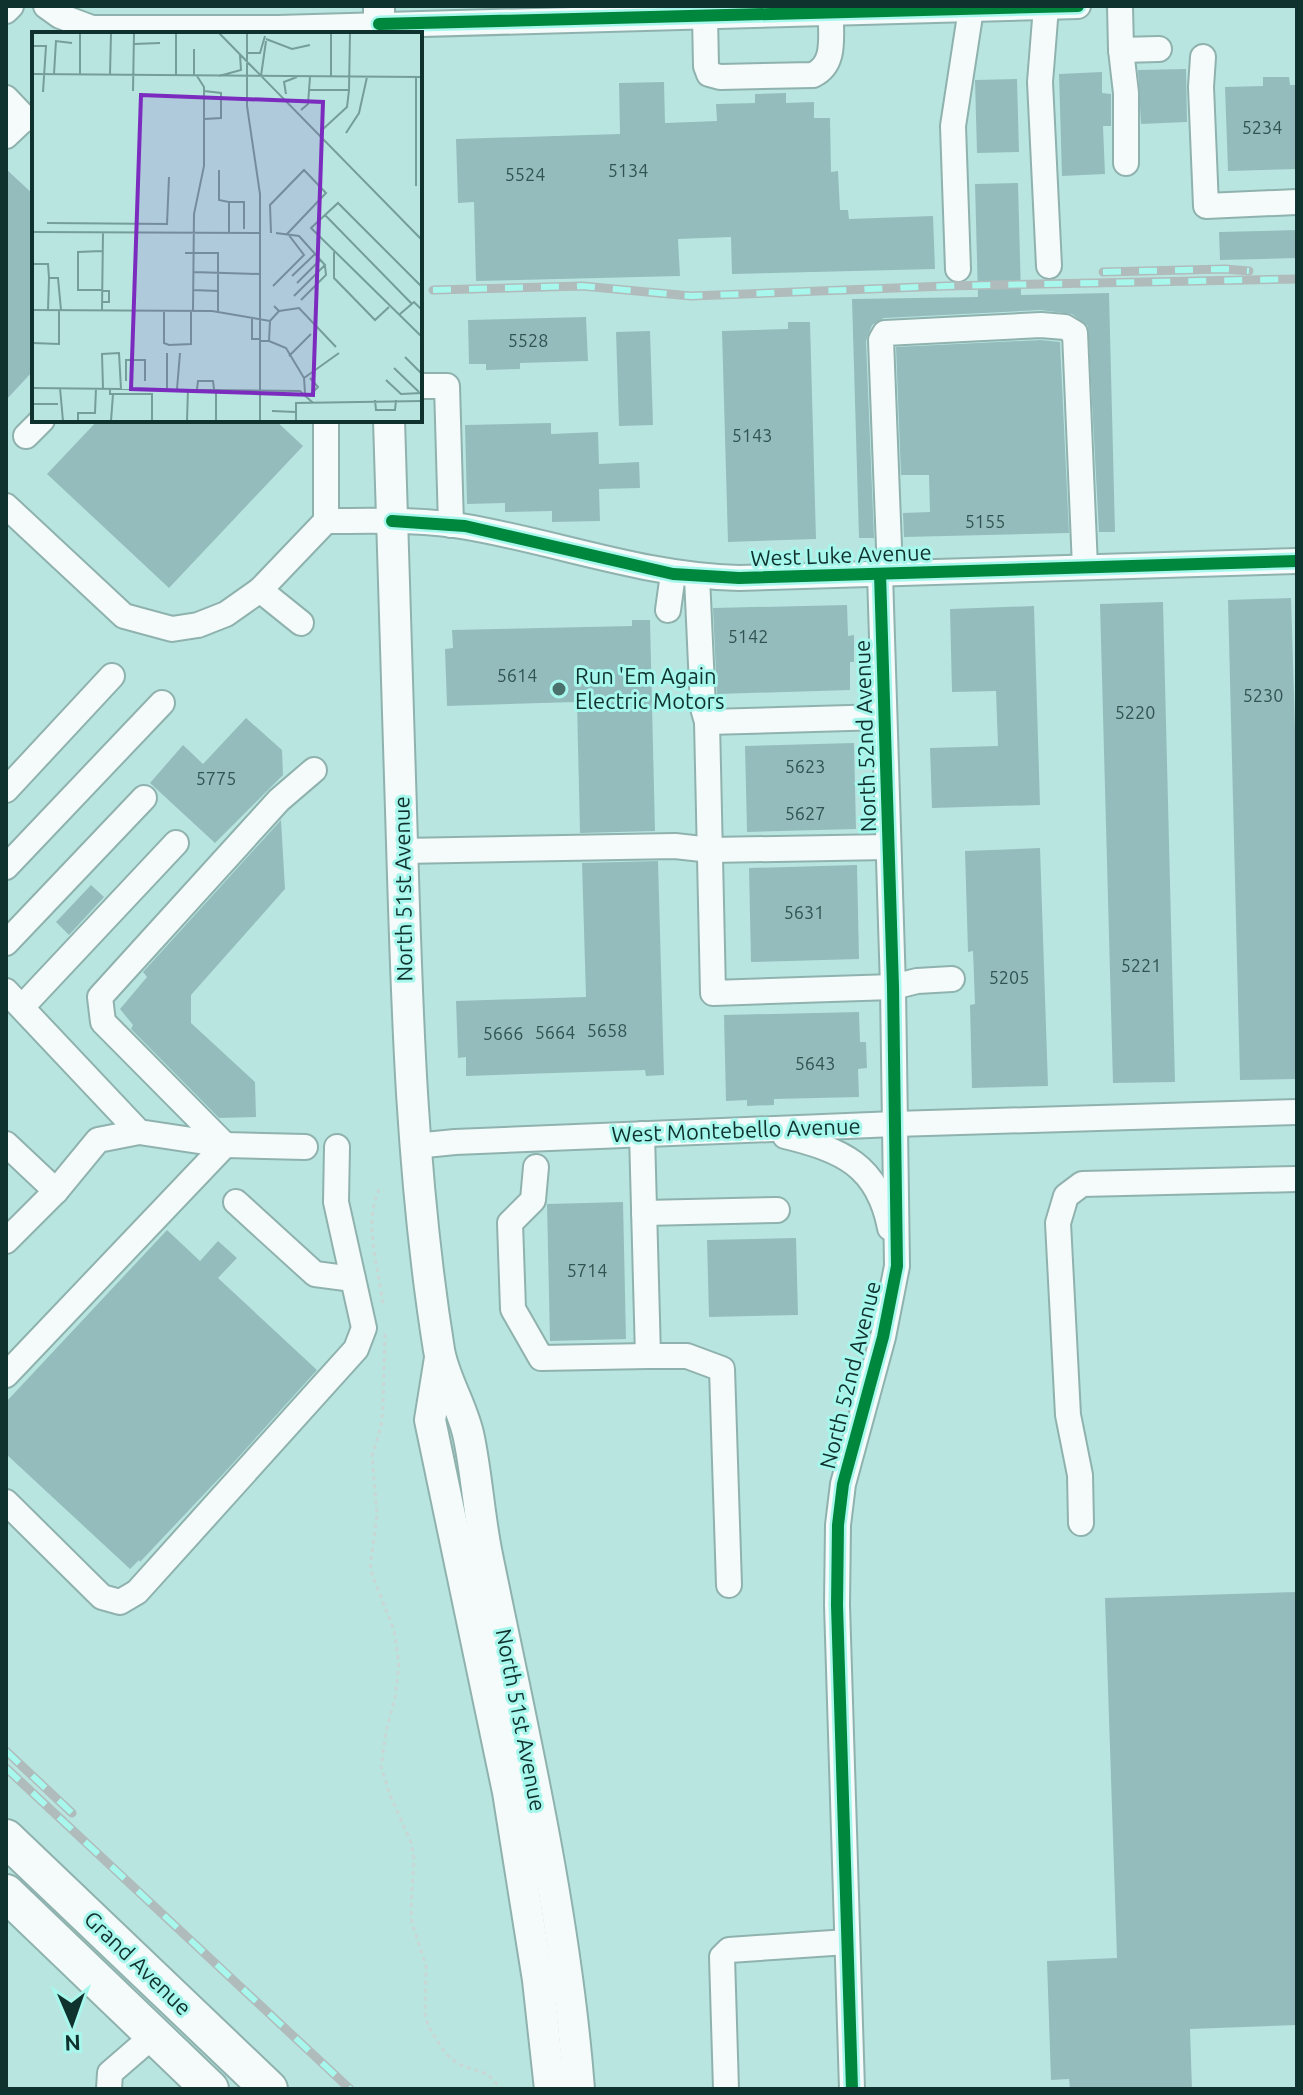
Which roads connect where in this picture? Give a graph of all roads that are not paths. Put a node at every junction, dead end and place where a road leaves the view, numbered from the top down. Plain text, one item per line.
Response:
1 (11, 6) edge
2 (1078, 6) edge
3 (1120, 6) edge
4 (1046, 7) edge
5 (897, 8) edge
6 (971, 9) junction
7 (6, 11) edge
8 (698, 12) edge
9 (831, 12) junction
10 (55, 19) edge
11 (379, 21) edge
12 (1159, 49) dead end
13 (1121, 50) junction
14 (1203, 57) dead end
15 (6, 98) edge
16 (30, 119) edge
17 (6, 136) edge
18 (1126, 163) dead end
19 (1297, 202) edge
20 (1049, 266) dead end
21 (958, 269) dead end
22 (422, 386) edge
23 (326, 422) edge
24 (389, 422) edge
25 (6, 506) edge
26 (326, 521) junction
27 (392, 521) junction
28 (451, 525) junction
29 (1297, 561) edge
30 (1085, 567) junction
31 (885, 574) junction
32 (685, 576) junction
33 (260, 590) junction
34 (668, 610) dead end
35 (301, 623) dead end
36 (112, 676) dead end
37 (162, 703) dead end
38 (884, 717) junction
39 (707, 722) junction
40 (314, 770) dead end
41 (6, 790) edge
42 (144, 798) dead end
43 (176, 843) dead end
44 (888, 847) junction
45 (711, 850) junction
46 (402, 851) junction
47 (6, 867) edge
48 (6, 943) edge
49 (952, 979) dead end
50 (893, 987) junction
51 (14, 999) edge
52 (1297, 1112) edge
53 (895, 1124) junction
54 (762, 1131) junction
55 (139, 1132) junction
56 (642, 1134) junction
57 (6, 1144) edge
58 (225, 1145) junction
59 (415, 1146) junction
60 (305, 1147) dead end
61 (337, 1147) dead end
62 (536, 1167) dead end
63 (1297, 1179) edge
64 (56, 1191) junction
65 (236, 1202) dead end
66 (777, 1210) dead end
67 (644, 1213) junction
68 (6, 1241) edge
69 (897, 1266) junction
70 (353, 1279) junction
71 (440, 1356) junction
72 (648, 1356) junction
73 (6, 1375) edge
74 (6, 1502) edge
75 (1081, 1523) dead end
76 (729, 1585) dead end
77 (6, 1838) edge
78 (6, 1893) edge
79 (847, 1942) junction
80 (154, 2035) junction
81 (109, 2089) edge
82 (210, 2089) edge
83 (269, 2089) edge
84 (550, 2089) edge
85 (579, 2089) edge
86 (726, 2089) edge
87 (852, 2089) edge

1 - 7 street
2 - 4 street
3 - 13 street
4 - 6 street
4 - 20 street
5 - 6 street
5 - 9 street
6 - 21 street
8 - 9 street
8 - 9 street
8 - 11 street
10 - 11 street
12 - 13 street
13 - 18 street
14 - 19 street
15 - 16 street
16 - 17 street
22 - 28 street
23 - 26 street
24 - 27 main road, North 51st Avenue
25 - 33 street
26 - 27 street, West Luke Avenue
26 - 33 street
27 - 28 street, West Luke Avenue
27 - 46 main road, North 51st Avenue
28 - 32 street, West Luke Avenue
29 - 30 street, West Luke Avenue
30 - 31 street, West Luke Avenue
30 - 31 street, North 52nd Avenue
31 - 32 street, West Luke Avenue
31 - 38 street, North 52nd Avenue
32 - 34 street
32 - 39 street
33 - 35 street
36 - 41 street
37 - 47 street
38 - 39 street
38 - 44 street, North 52nd Avenue
39 - 45 street
40 - 58 street
42 - 48 street
43 - 51 street
44 - 45 street
44 - 50 street, North 52nd Avenue
45 - 46 street
45 - 50 street
46 - 59 main road, North 51st Avenue
49 - 50 street
50 - 53 street, North 52nd Avenue
51 - 55 street
52 - 53 street, West Montebello Avenue
53 - 54 street, West Montebello Avenue
53 - 69 street, North 52nd Avenue
54 - 56 street, West Montebello Avenue
54 - 69 street, North 52nd Avenue
55 - 58 street
55 - 64 street
56 - 59 street, West Montebello Avenue
56 - 67 street
57 - 64 street
58 - 60 street
58 - 73 street
59 - 71 main road, North 51st Avenue
61 - 70 street
62 - 72 street
63 - 75 street
64 - 68 street
65 - 70 street
66 - 67 street
67 - 72 street
69 - 79 street, North 52nd Avenue
70 - 74 street
71 - 84 main road, North 51st Avenue
71 - 85 main road, North 51st Avenue
72 - 76 street
77 - 83 highway, Grand Avenue
78 - 80 highway, Grand Avenue
79 - 86 street
79 - 87 street, North 52nd Avenue
80 - 81 street
80 - 82 highway, Grand Avenue

